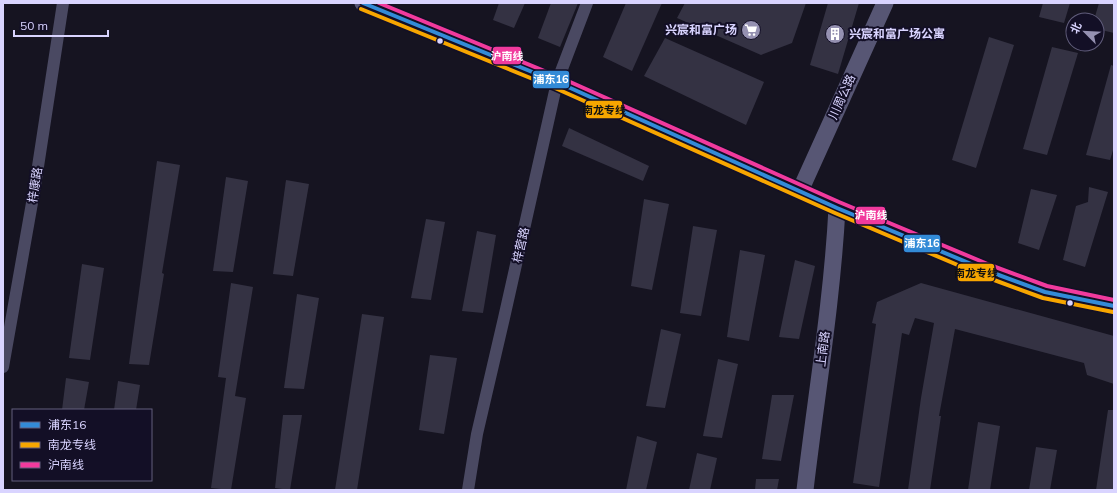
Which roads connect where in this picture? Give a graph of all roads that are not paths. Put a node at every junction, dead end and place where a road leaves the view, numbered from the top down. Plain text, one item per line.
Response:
1 (63, 3) edge
2 (363, 3) edge
3 (587, 3) edge
4 (885, 3) edge
5 (557, 82) junction
6 (800, 191) junction
7 (837, 208) junction
8 (1114, 306) edge
9 (3, 367) edge
10 (468, 490) edge
11 (804, 490) edge

1 - 9 street, 梓康路
2 - 5 street
3 - 5 street, 梓营路
4 - 6 street, 川周公路
5 - 6 street
5 - 10 street, 梓营路
6 - 7 street
7 - 8 street
7 - 11 street, 上南路

